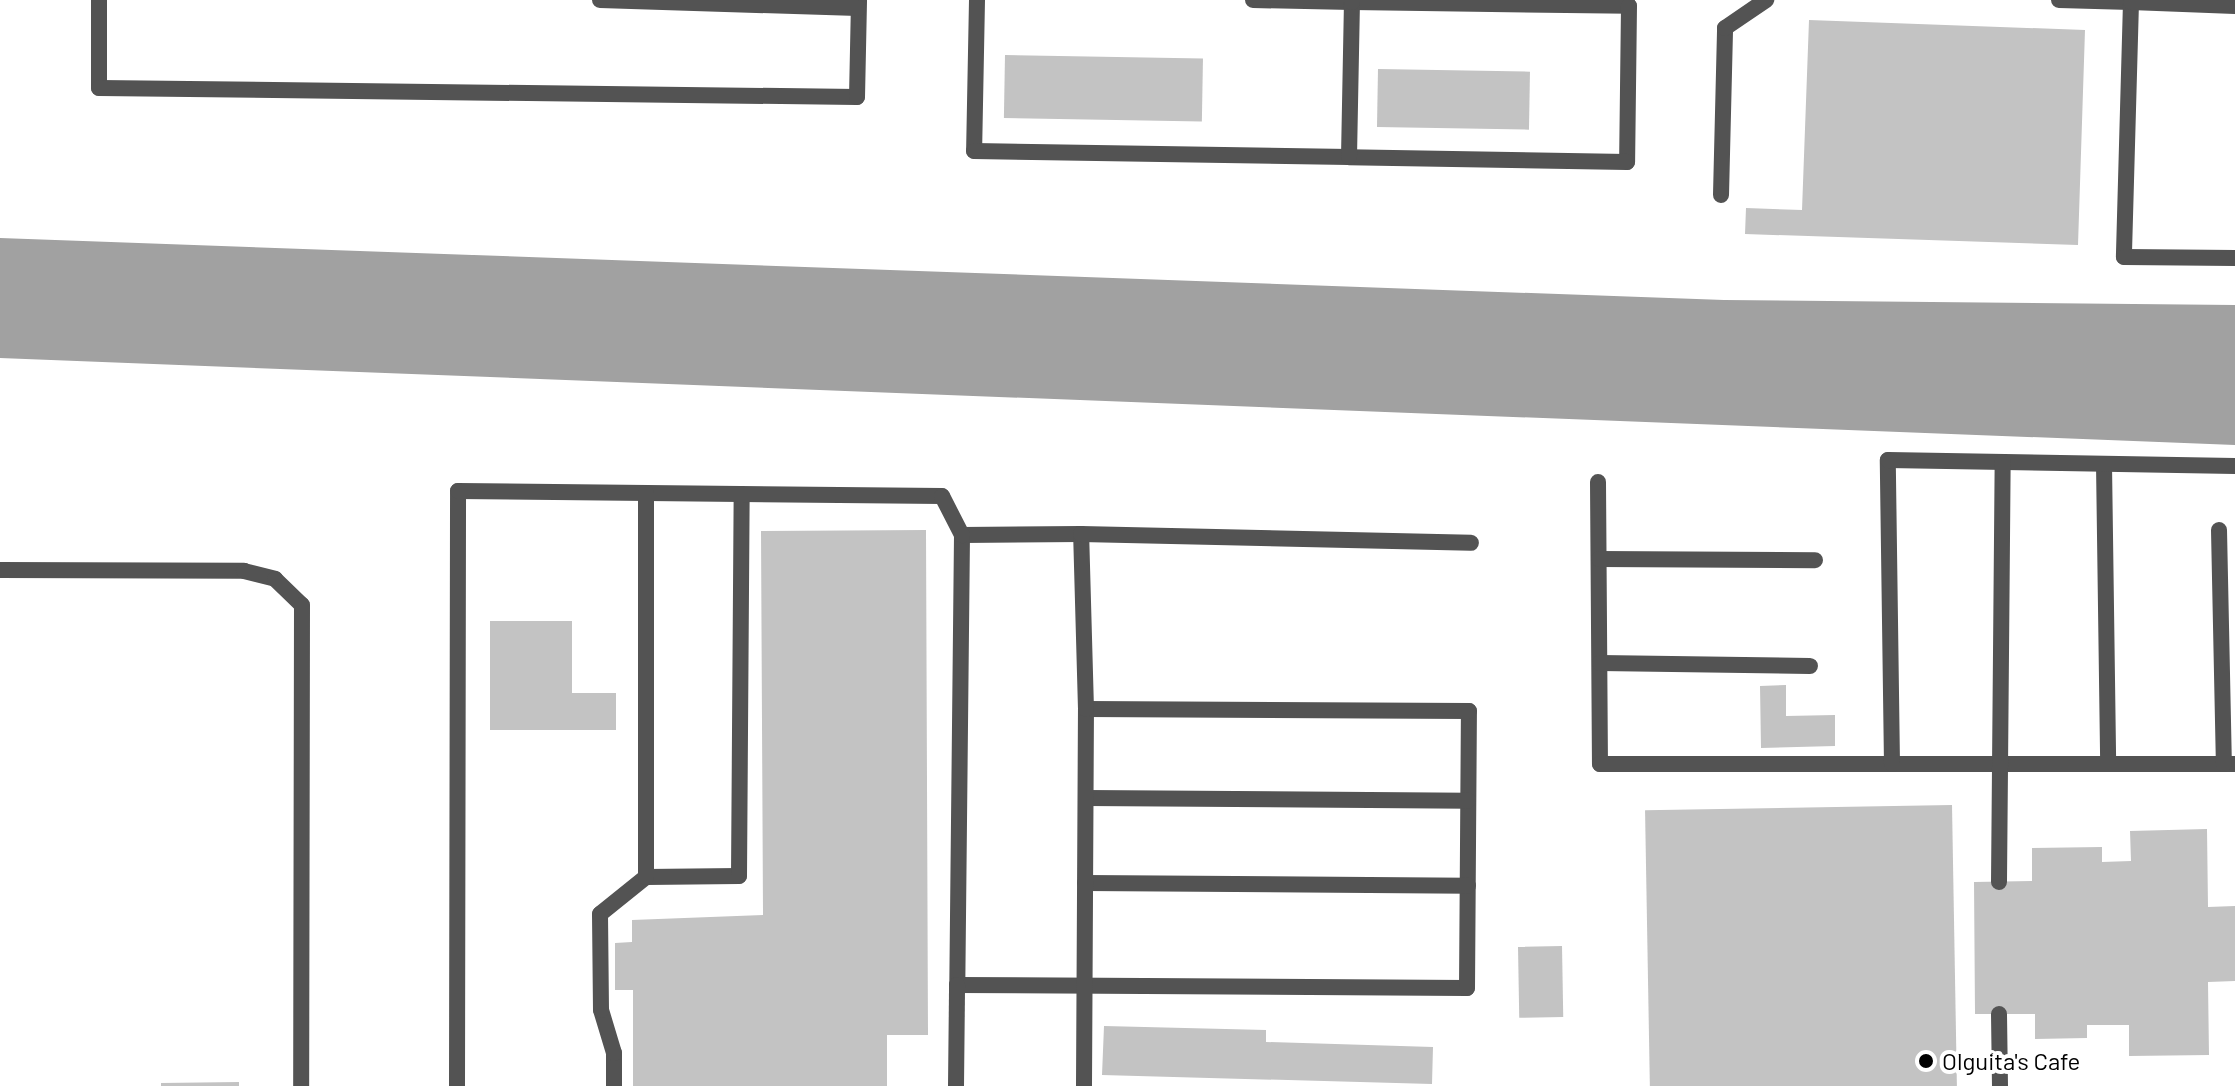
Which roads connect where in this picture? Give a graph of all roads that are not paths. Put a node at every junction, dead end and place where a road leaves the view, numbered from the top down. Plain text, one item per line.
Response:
1 (99, 0) edge
2 (600, 0) edge
3 (977, 0) edge
4 (1253, 0) edge
5 (1766, 0) edge
6 (2059, 0) edge
7 (1352, 1) edge
8 (2131, 2) edge
9 (858, 4) edge
10 (2235, 6) edge
11 (1349, 157) junction
12 (1721, 195) dead end
13 (2235, 258) edge
14 (2003, 462) junction
15 (2104, 464) junction
16 (2235, 466) edge
17 (1598, 482) dead end
18 (646, 493) junction
19 (742, 494) junction
20 (2219, 530) dead end
21 (1081, 534) junction
22 (962, 535) junction
23 (1471, 543) dead end
24 (1599, 559) junction
25 (1815, 560) dead end
26 (0, 570) edge
27 (1600, 663) junction
28 (1810, 666) dead end
29 (1086, 709) junction
30 (2003, 763) junction
31 (1892, 764) junction
32 (2108, 764) junction
33 (2229, 764) edge
34 (1086, 798) junction
35 (1468, 801) junction
36 (646, 877) junction
37 (1999, 882) dead end
38 (1085, 883) junction
39 (1468, 886) junction
40 (957, 985) junction
41 (1085, 985) junction
42 (1999, 1014) dead end
43 (301, 1086) edge
44 (457, 1086) edge
45 (614, 1086) edge
46 (956, 1086) edge
47 (1084, 1086) edge
48 (2000, 1086) edge

1 - 9 lane
2 - 9 lane
3 - 11 lane
4 - 7 lane
5 - 12 lane
6 - 8 lane
7 - 11 lane
7 - 11 lane
8 - 10 lane
8 - 13 lane
14 - 15 lane
14 - 30 lane
14 - 31 lane
15 - 16 lane
15 - 32 lane
17 - 24 lane
18 - 19 lane
18 - 36 lane
18 - 44 lane
19 - 22 lane
19 - 36 lane
20 - 33 lane
21 - 22 lane
21 - 23 lane
21 - 29 lane
22 - 40 lane
24 - 25 lane
24 - 27 lane
26 - 43 lane
27 - 28 lane
27 - 31 lane
29 - 34 lane
29 - 35 lane
30 - 31 lane
30 - 32 lane
30 - 37 lane
32 - 33 lane
34 - 35 lane
34 - 38 lane
35 - 39 lane
36 - 45 lane
38 - 39 lane
38 - 41 lane
39 - 41 lane
40 - 41 lane
40 - 46 lane
41 - 47 lane
42 - 48 lane

